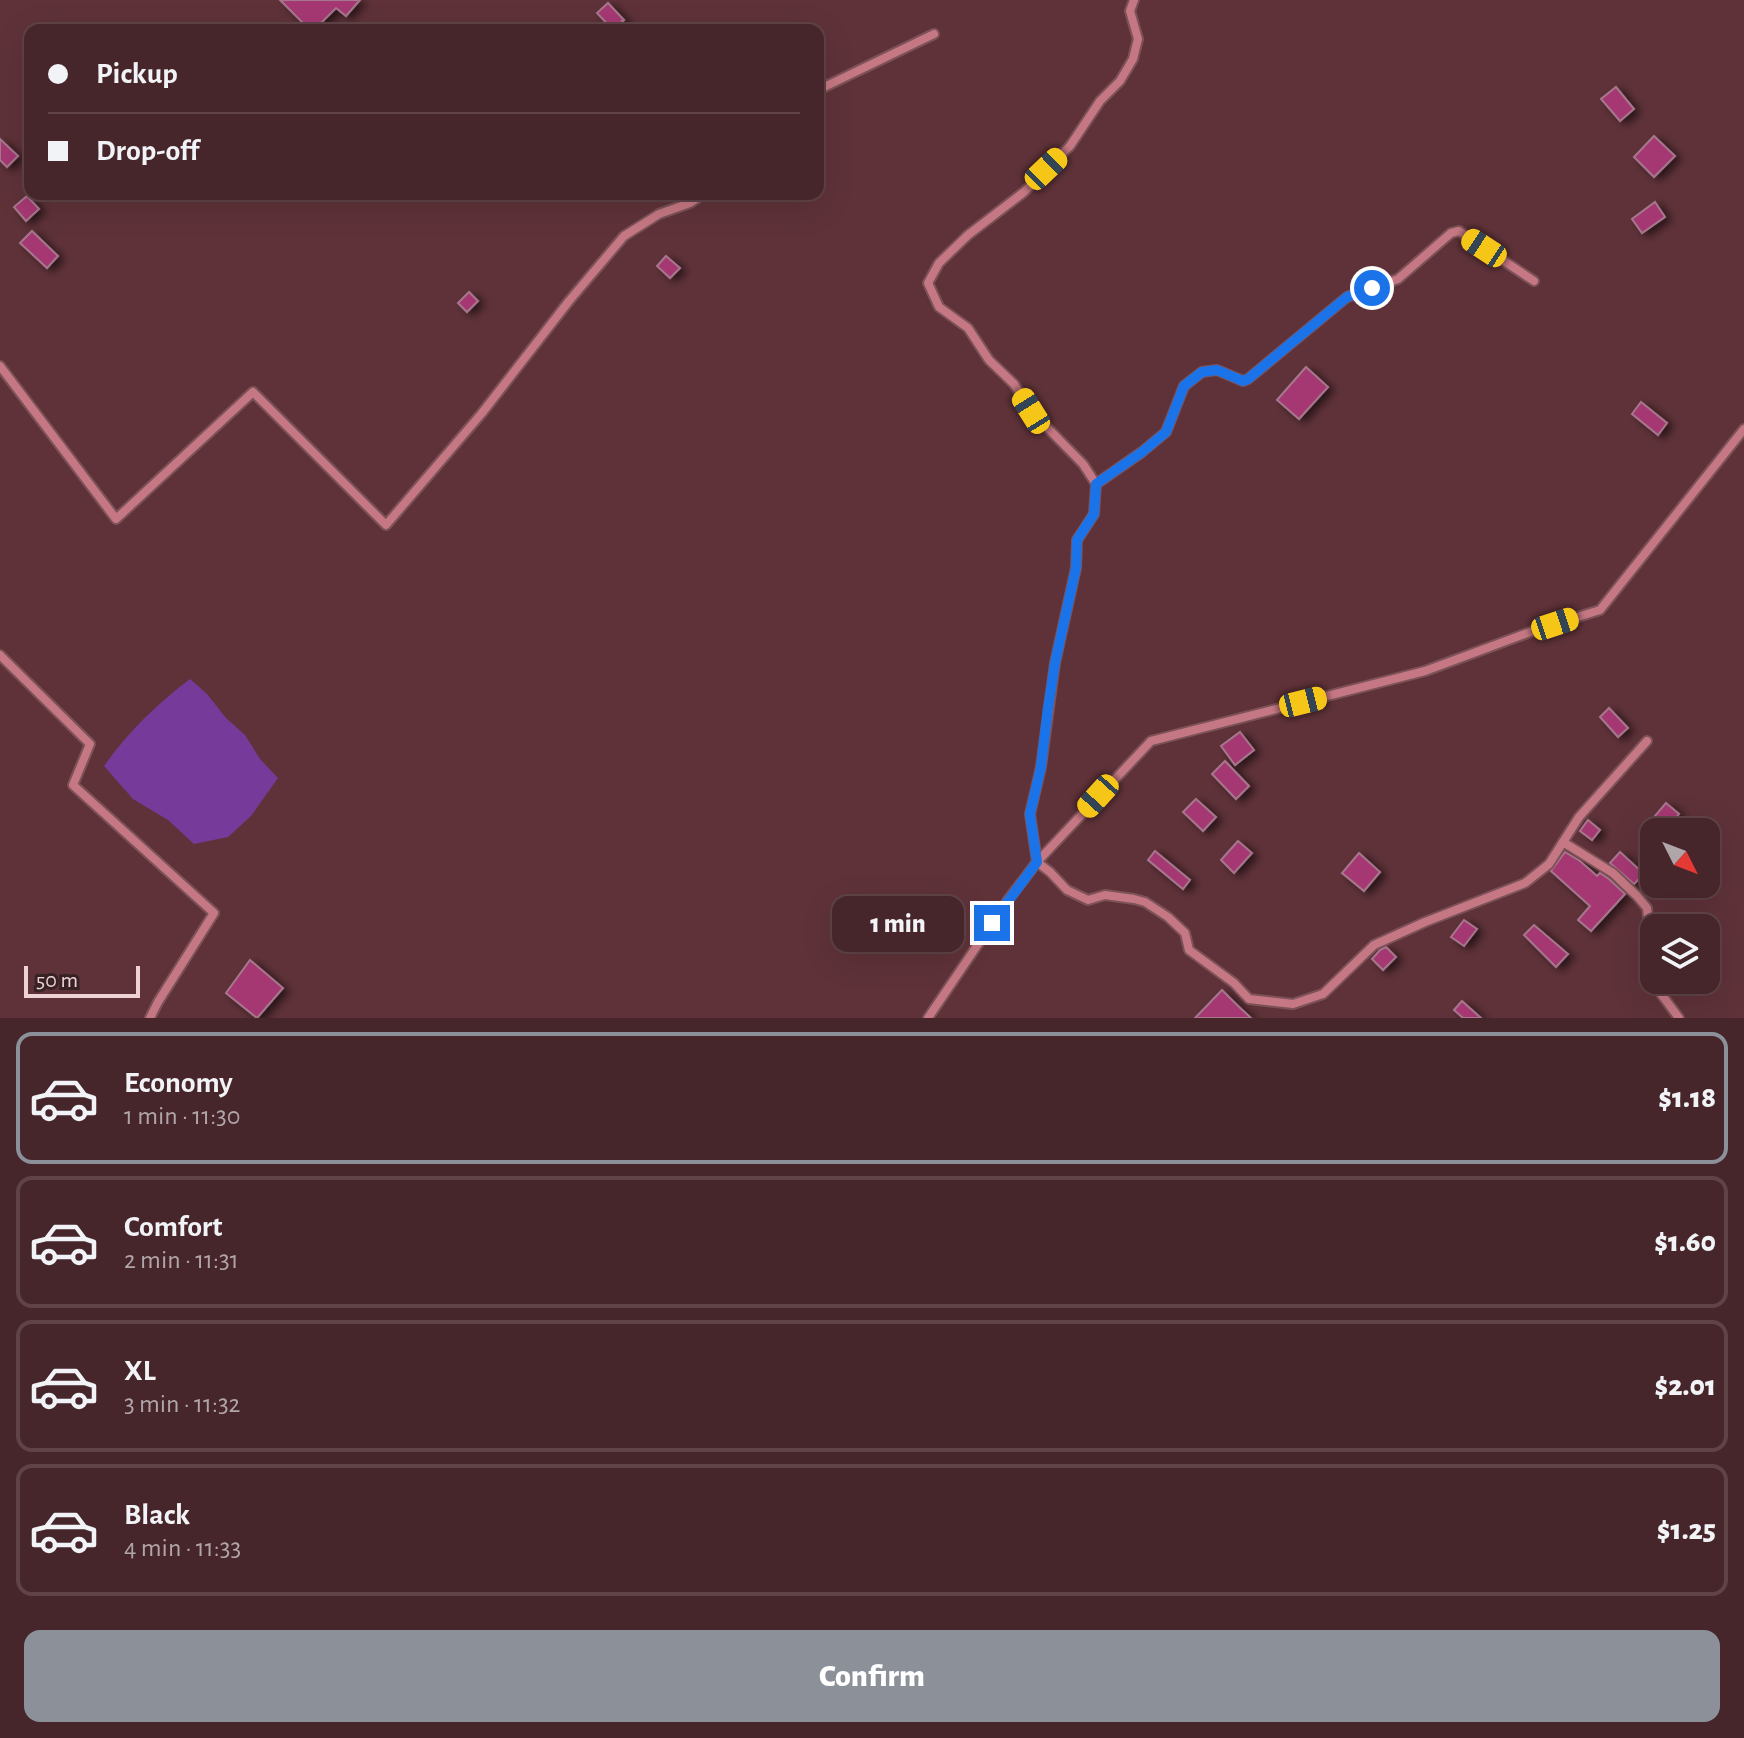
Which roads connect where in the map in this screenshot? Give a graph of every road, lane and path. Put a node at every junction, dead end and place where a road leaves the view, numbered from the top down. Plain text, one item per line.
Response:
1 (1134, 0) edge
2 (934, 34) dead end
3 (824, 87) edge
4 (694, 200) edge
5 (1534, 281) dead end
6 (0, 366) edge
7 (1744, 429) edge
8 (1096, 484) junction
9 (0, 655) edge
10 (1647, 741) dead end
11 (1563, 842) junction
12 (1037, 862) junction
13 (1648, 914) edge
14 (1661, 994) edge
15 (150, 1018) edge
16 (928, 1018) edge
17 (1679, 1018) edge

1 - 8 street
2 - 3 street
4 - 6 street
5 - 8 street
7 - 12 street
8 - 12 street
9 - 15 street
10 - 11 street
11 - 12 street
11 - 13 street
12 - 16 street
14 - 17 street

